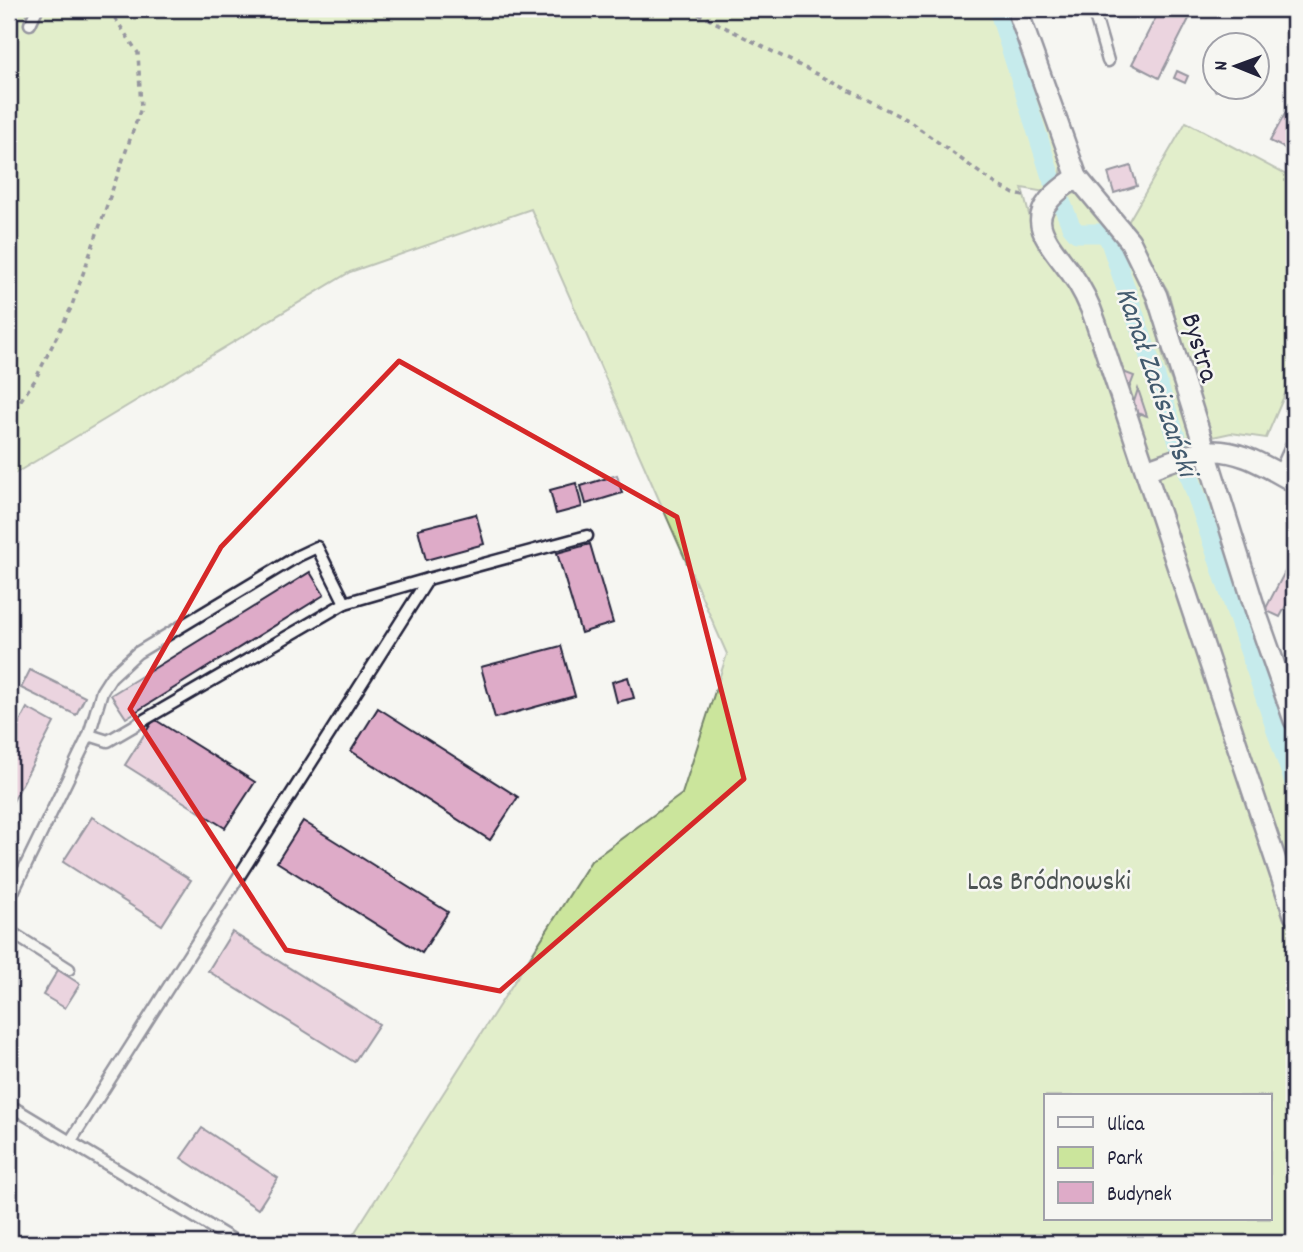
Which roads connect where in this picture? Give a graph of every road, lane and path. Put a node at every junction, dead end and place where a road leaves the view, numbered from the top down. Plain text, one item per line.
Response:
1 (37, 9) edge
2 (109, 9) edge
3 (689, 9) edge
4 (1017, 9) edge
5 (1093, 9) edge
6 (30, 23) dead end
7 (1108, 61) dead end
8 (1077, 177) junction
9 (1053, 195) junction
10 (9, 417) edge
11 (1294, 440) edge
12 (1199, 453) junction
13 (1146, 470) junction
14 (1287, 478) edge
15 (587, 536) dead end
16 (428, 579) junction
17 (345, 603) junction
18 (1290, 695) edge
19 (1294, 720) edge
20 (89, 735) junction
21 (9, 900) edge
22 (1294, 915) edge
23 (9, 931) edge
24 (69, 969) dead end
25 (9, 1105) edge
26 (70, 1142) junction
27 (238, 1243) edge

1 - 6 lane
2 - 10 path
3 - 9 path
4 - 8 street, Bystra
5 - 7 lane
8 - 9 street
8 - 12 street, Bystra
9 - 13 street
11 - 14 lane
12 - 13 street
12 - 14 street
12 - 18 street, Bystra
13 - 22 street
15 - 16 lane
16 - 17 lane
16 - 26 lane
17 - 20 lane
17 - 20 lane
18 - 19 street, Bystra
20 - 21 lane
23 - 24 lane
25 - 26 lane
26 - 27 lane

